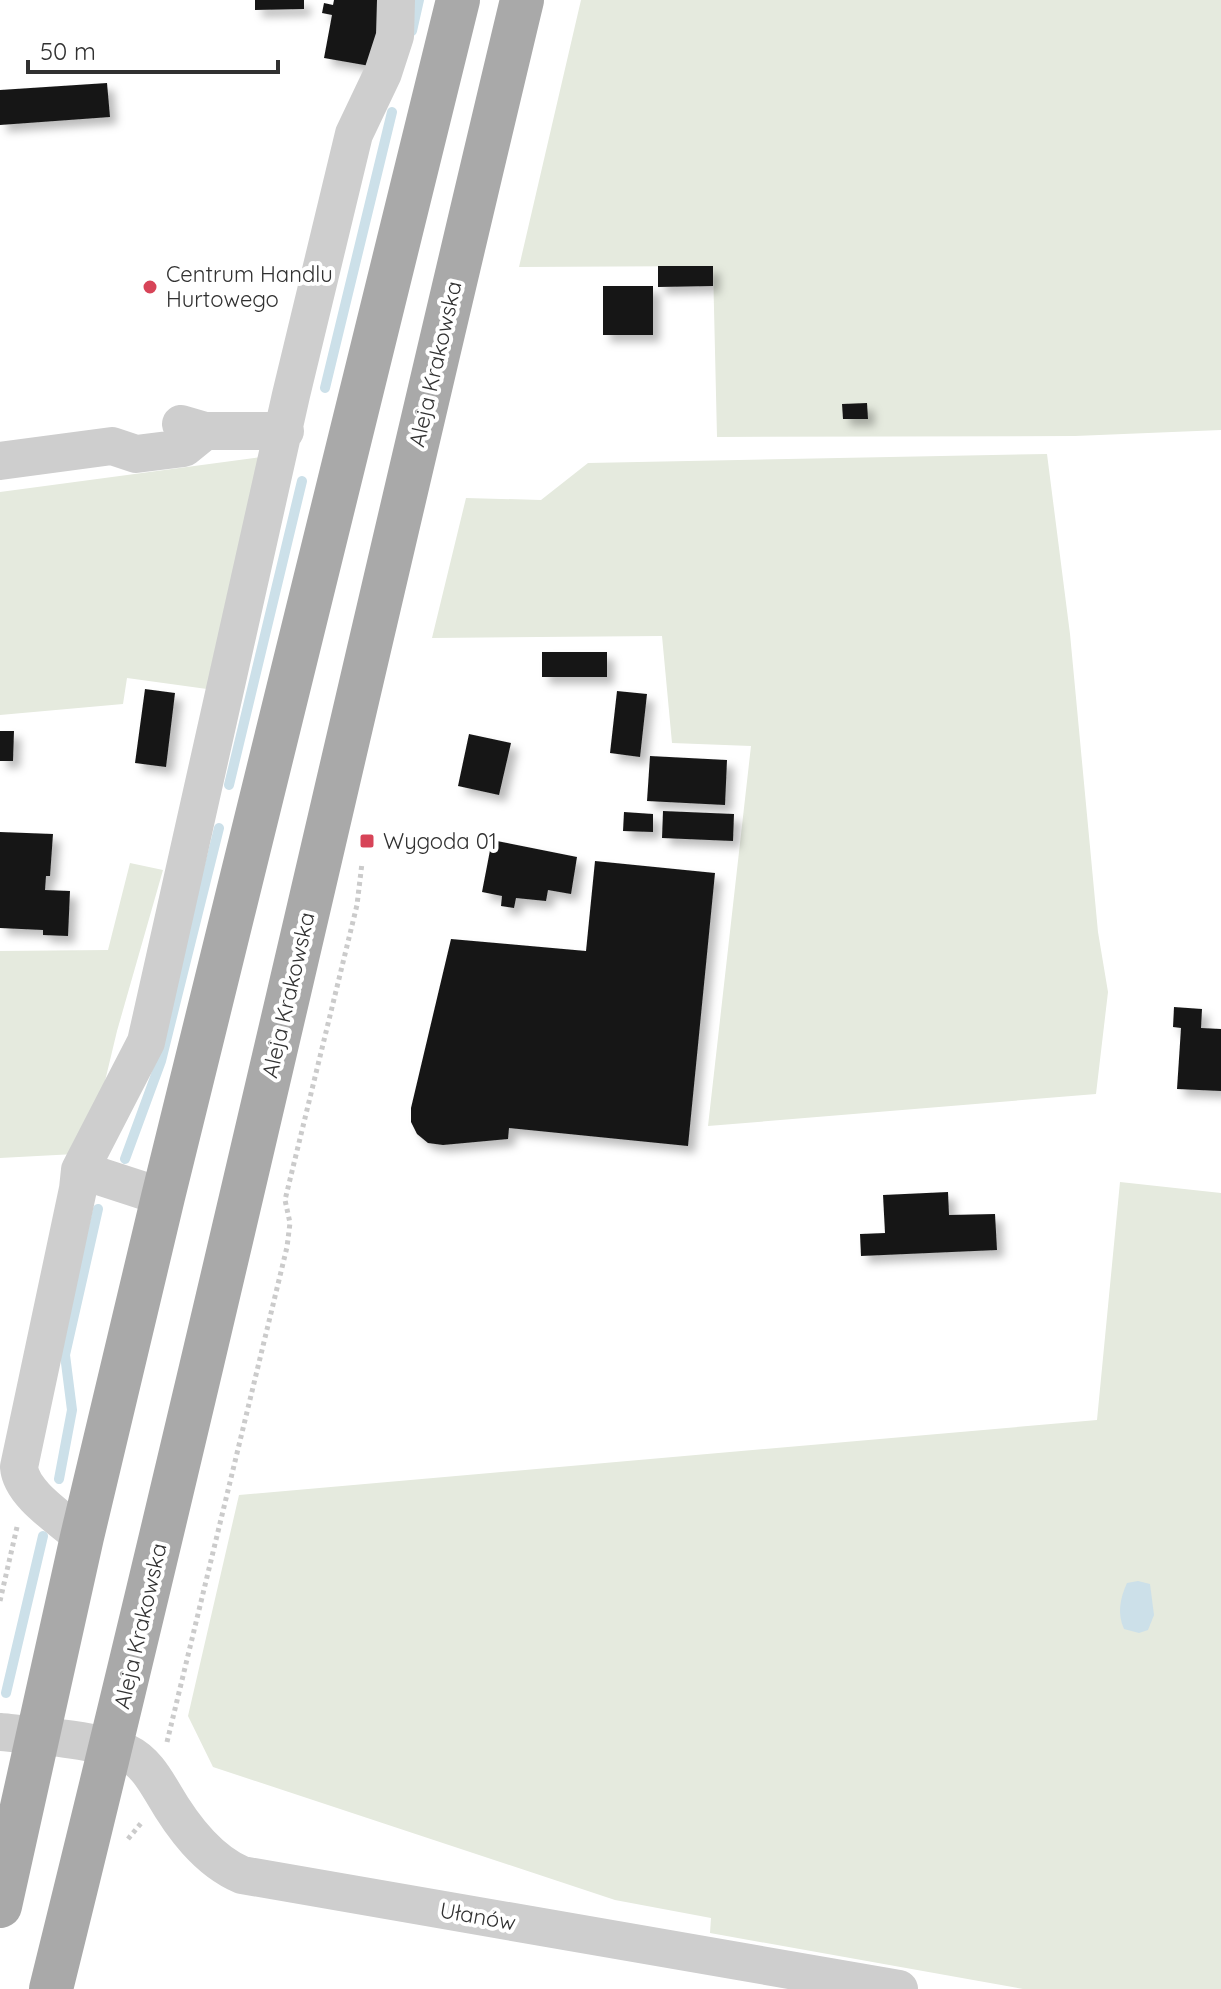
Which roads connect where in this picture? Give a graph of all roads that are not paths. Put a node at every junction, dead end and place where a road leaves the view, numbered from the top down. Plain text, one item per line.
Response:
1 (396, 0) edge
2 (458, 0) edge
3 (522, 0) edge
4 (383, 73) junction
5 (438, 86) junction
6 (285, 431) junction
7 (0, 461) edge
8 (80, 1170) junction
9 (163, 1197) junction
10 (82, 1537) junction
11 (19, 1734) edge
12 (111, 1748) junction
13 (0, 1906) edge
14 (51, 1989) edge
15 (899, 1989) edge

1 - 4 street
2 - 5 main road
3 - 12 main road, Aleja Krakowska
4 - 5 street
4 - 6 street
5 - 9 main road
6 - 7 street
6 - 8 street
8 - 9 street
8 - 10 street
9 - 10 main road
10 - 11 main road
11 - 12 street
11 - 13 main road
12 - 14 main road, Aleja Krakowska
12 - 15 street, Ułanów

